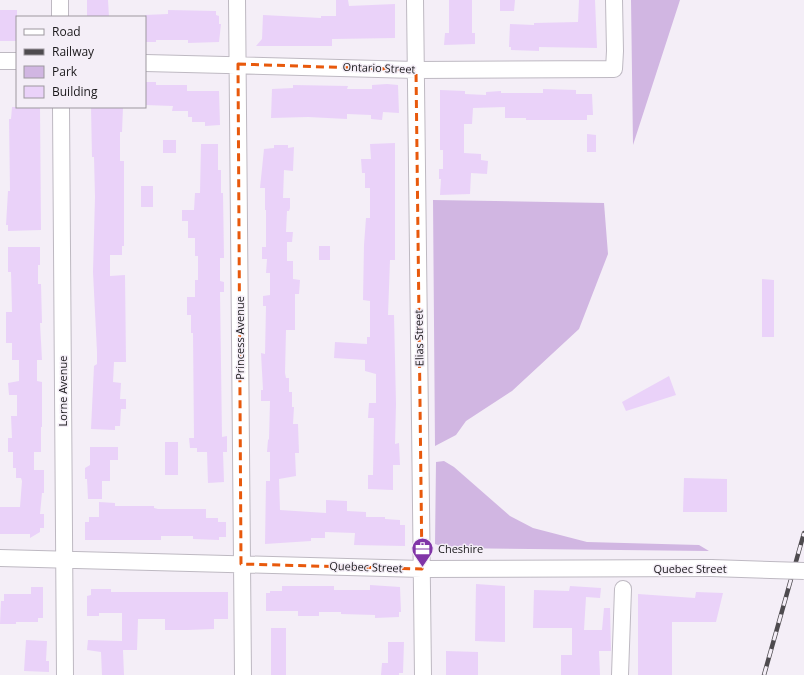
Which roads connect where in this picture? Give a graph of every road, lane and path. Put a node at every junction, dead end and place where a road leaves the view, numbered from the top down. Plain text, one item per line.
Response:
1 (60, 0) edge
2 (237, 0) edge
3 (415, 0) edge
4 (614, 0) edge
5 (60, 16) edge
6 (0, 61) edge
7 (16, 61) edge
8 (146, 63) edge
9 (238, 64) junction
10 (416, 70) junction
11 (61, 108) edge
12 (0, 558) edge
13 (64, 559) junction
14 (241, 564) junction
15 (422, 569) junction
16 (804, 571) edge
17 (623, 588) dead end
18 (65, 675) edge
19 (243, 675) edge
20 (423, 675) edge
21 (620, 675) edge

1 - 5 street
2 - 9 street, Princess Avenue
3 - 10 street, Elias Street
4 - 10 street, Ontario Street
6 - 7 street
8 - 9 street, Ontario Street
9 - 10 street, Ontario Street
9 - 14 street, Princess Avenue
10 - 15 street, Elias Street
11 - 13 street, Lorne Avenue
12 - 13 street, Quebec Street
13 - 14 street, Quebec Street
13 - 18 street, Lorne Avenue
14 - 15 street, Quebec Street
14 - 19 street, Princess Avenue
15 - 16 street, Quebec Street, bridge
15 - 20 street, Elias Street
17 - 21 street

